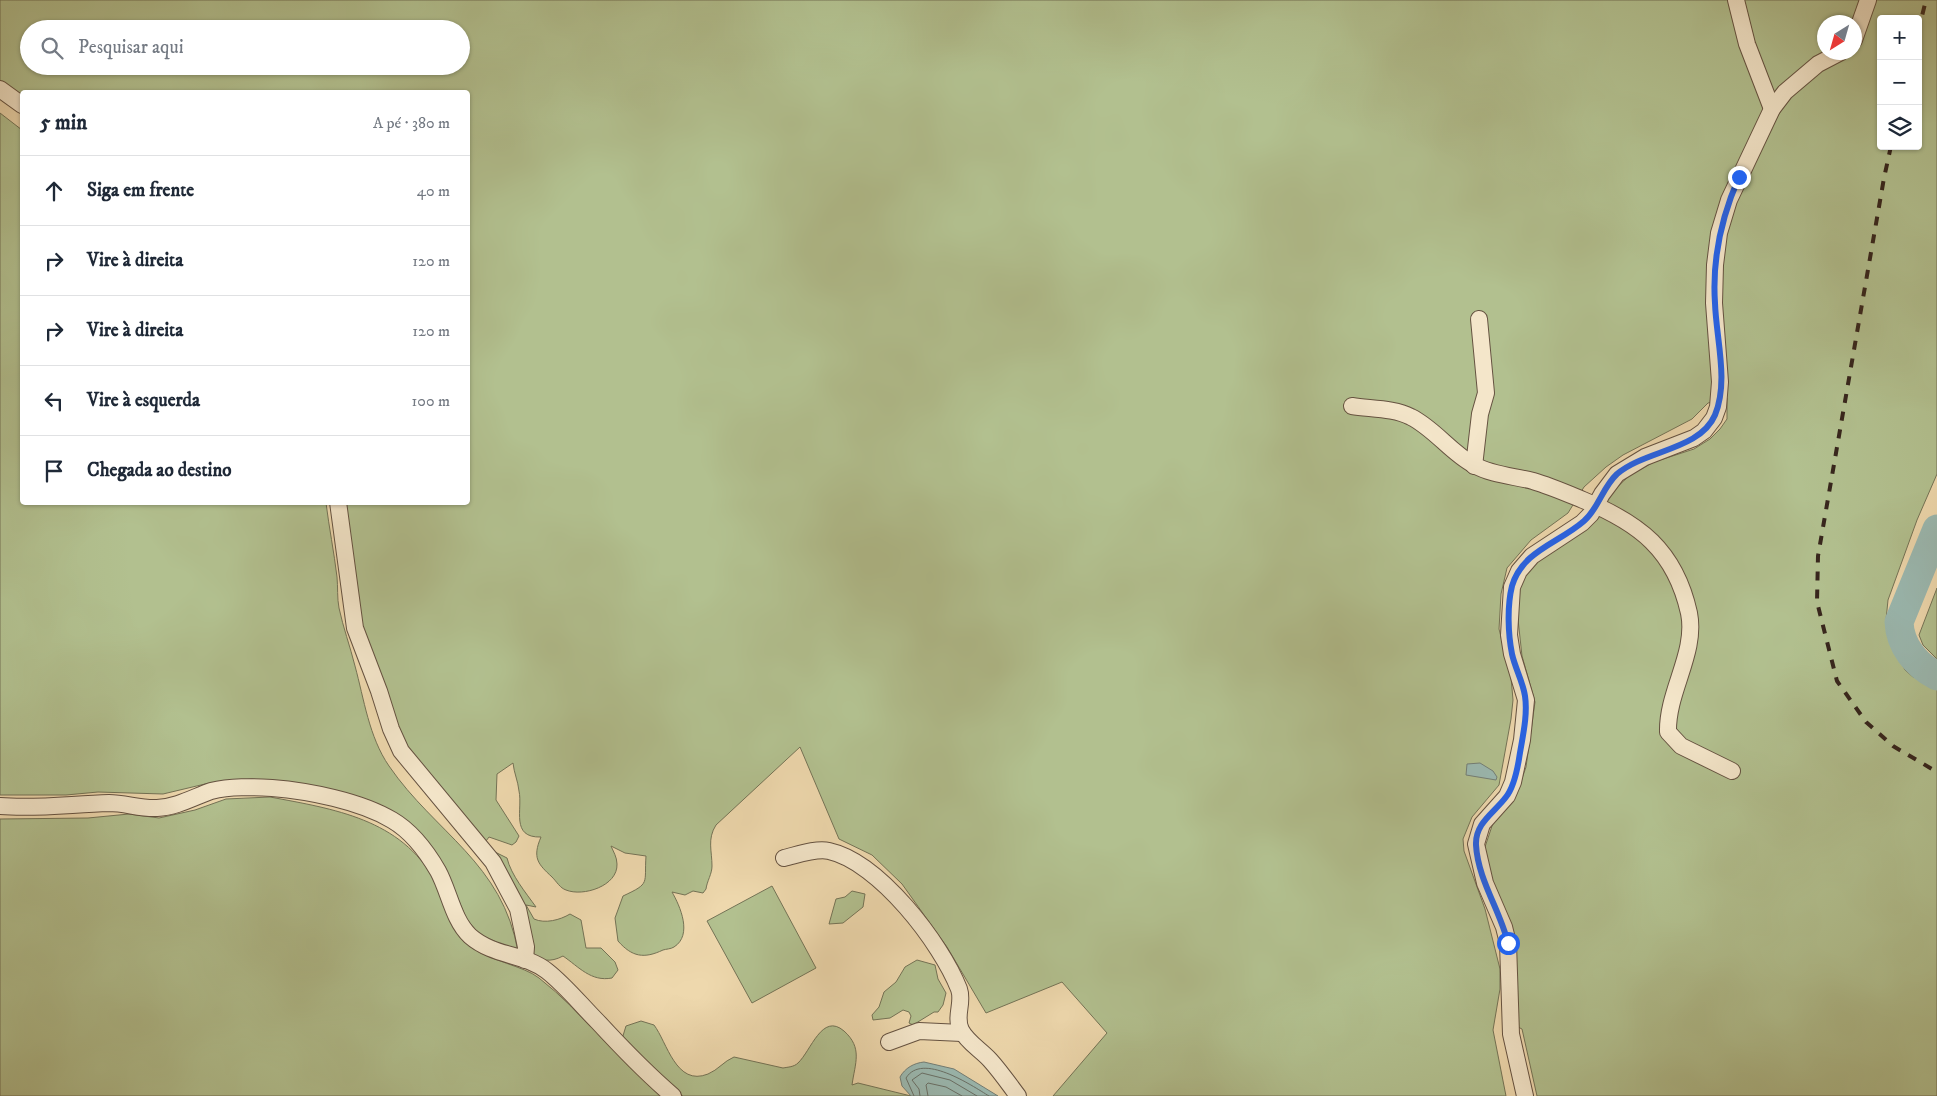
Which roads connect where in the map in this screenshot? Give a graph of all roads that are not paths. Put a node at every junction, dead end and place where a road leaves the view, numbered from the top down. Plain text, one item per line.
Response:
1 (1736, 0) edge
2 (1868, 0) edge
3 (1862, 17) edge
4 (1826, 60) edge
5 (0, 89) edge
6 (20, 104) edge
7 (1772, 109) junction
8 (1479, 318) dead end
9 (1352, 406) dead end
10 (1474, 466) junction
11 (338, 505) edge
12 (1597, 506) junction
13 (1732, 771) dead end
14 (0, 806) edge
15 (784, 858) dead end
16 (525, 960) junction
17 (962, 1033) junction
18 (889, 1042) dead end
19 (673, 1096) edge
20 (1018, 1096) edge
21 (1525, 1096) edge

1 - 7 street
2 - 3 street
4 - 7 street
5 - 6 street
7 - 12 street
8 - 10 street
9 - 10 street
10 - 12 street
11 - 16 street
12 - 13 street
12 - 21 street
14 - 16 street
15 - 17 street
16 - 19 street
17 - 18 street
17 - 20 street

